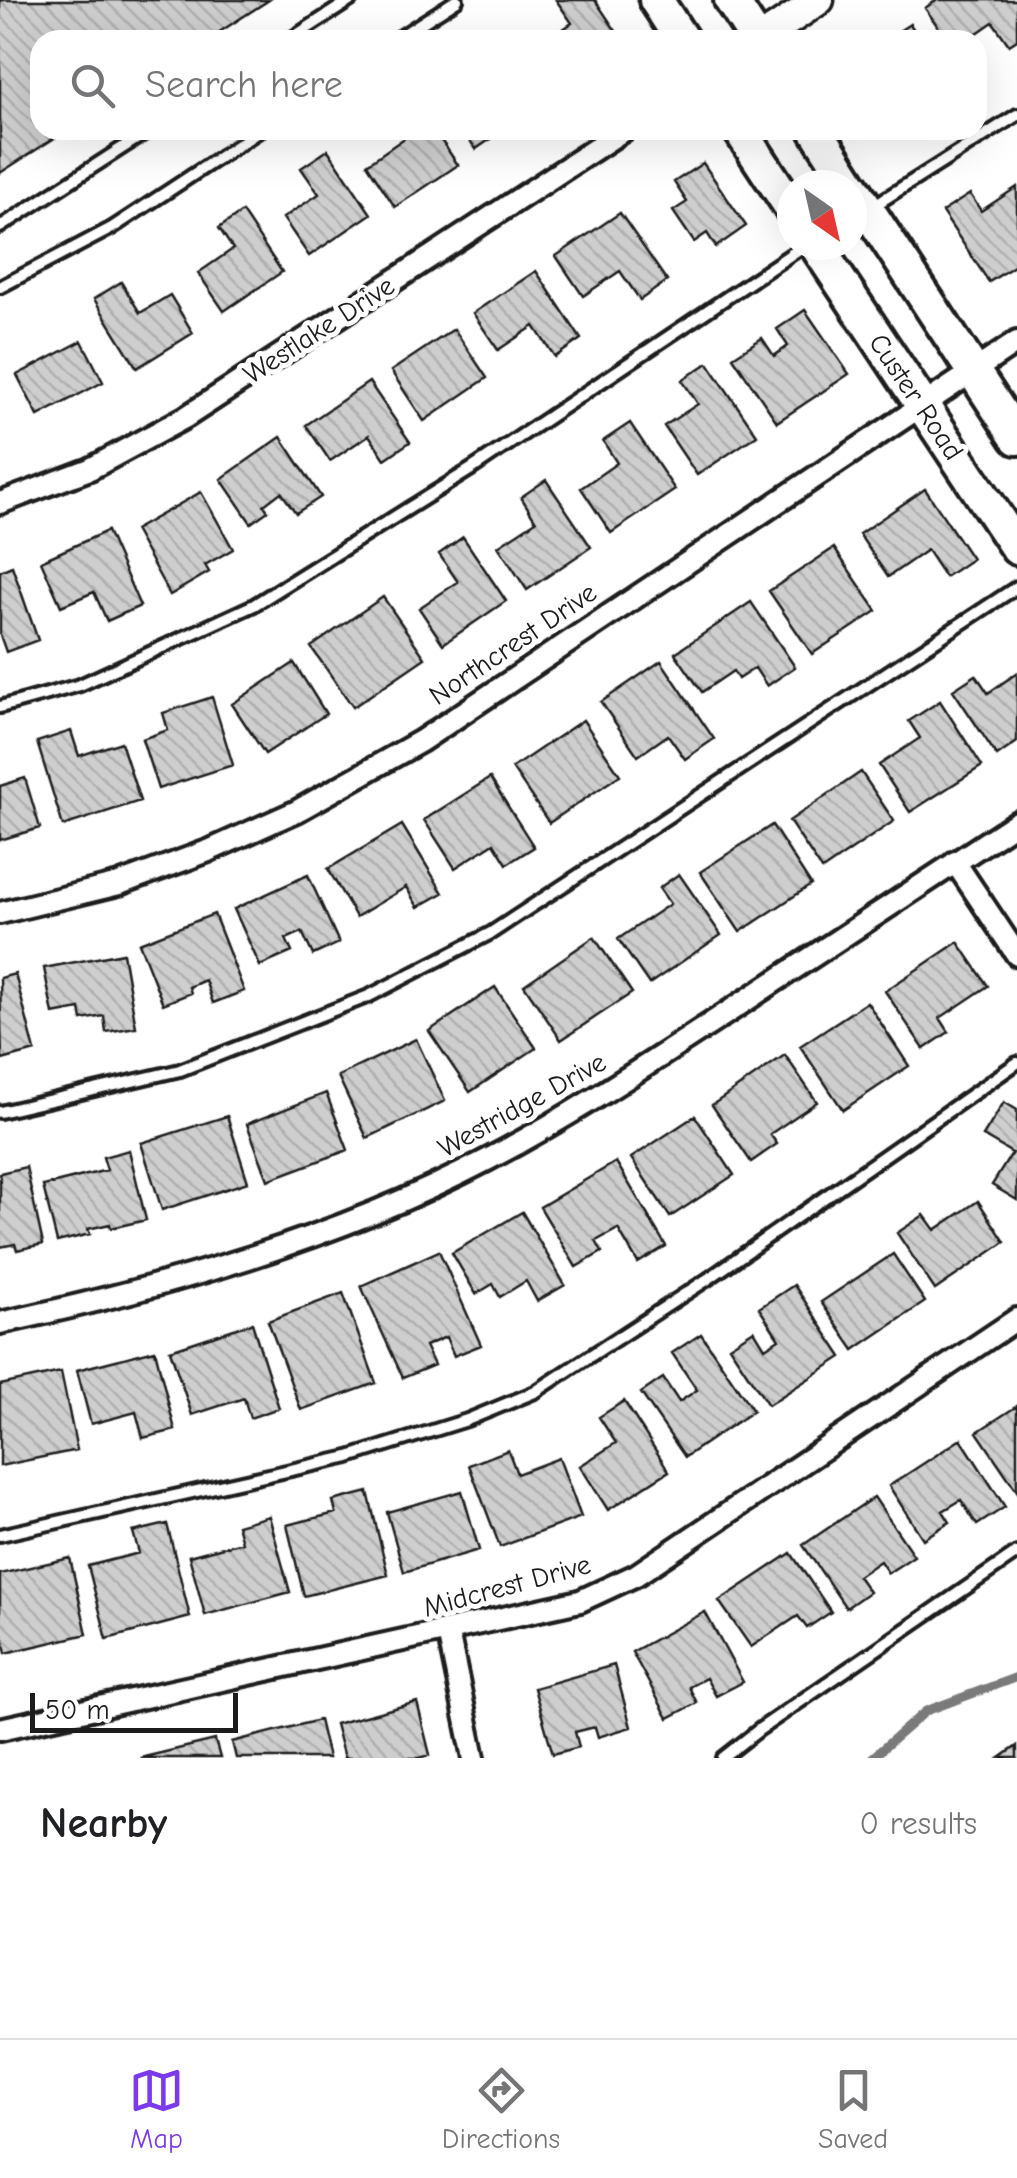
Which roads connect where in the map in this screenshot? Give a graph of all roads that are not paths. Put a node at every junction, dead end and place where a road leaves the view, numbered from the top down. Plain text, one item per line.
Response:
1 (351, 0) edge
2 (458, 0) edge
3 (656, 0) edge
4 (731, 0) edge
5 (819, 0) edge
6 (304, 30) edge
7 (411, 30) edge
8 (676, 30) edge
9 (751, 30) edge
10 (773, 30) edge
11 (1017, 115) edge
12 (987, 130) edge
13 (135, 140) edge
14 (247, 140) edge
15 (609, 140) edge
16 (747, 140) edge
17 (822, 140) edge
18 (966, 140) edge
19 (842, 170) edge
20 (777, 186) edge
21 (867, 189) edge
22 (867, 209) edge
23 (0, 227) edge
24 (783, 260) edge
25 (826, 260) edge
26 (0, 287) edge
27 (1017, 342) edge
28 (972, 372) junction
29 (921, 406) junction
30 (1017, 438) edge
31 (0, 503) edge
32 (1017, 548) edge
33 (1017, 587) edge
34 (0, 707) edge
35 (1017, 822) edge
36 (955, 862) junction
37 (0, 913) edge
38 (1017, 955) edge
39 (1017, 1063) edge
40 (0, 1112) edge
41 (1017, 1319) edge
42 (0, 1322) edge
43 (0, 1536) edge
44 (1017, 1553) edge
45 (448, 1632) junction
46 (0, 1729) edge
47 (474, 1758) edge
48 (723, 1758) edge

1 - 6 lane
2 - 7 lane
3 - 8 main road
4 - 9 main road
5 - 10 street
11 - 12 lane
13 - 23 lane
14 - 26 lane
15 - 31 street, Westlake Drive
16 - 20 main road
17 - 19 main road
18 - 21 lane
22 - 28 main road
24 - 34 lane
25 - 29 main road, Custer Road
27 - 28 street, Northcrest Drive
28 - 29 street, Northcrest Drive
28 - 30 main road
29 - 32 main road, Custer Road
29 - 37 street, Northcrest Drive
33 - 40 lane
35 - 36 street, Westridge Drive
36 - 38 street
36 - 42 street, Westridge Drive
39 - 43 lane
41 - 45 street, Midcrest Drive
44 - 48 lane
45 - 46 street, Midcrest Drive
45 - 47 street

